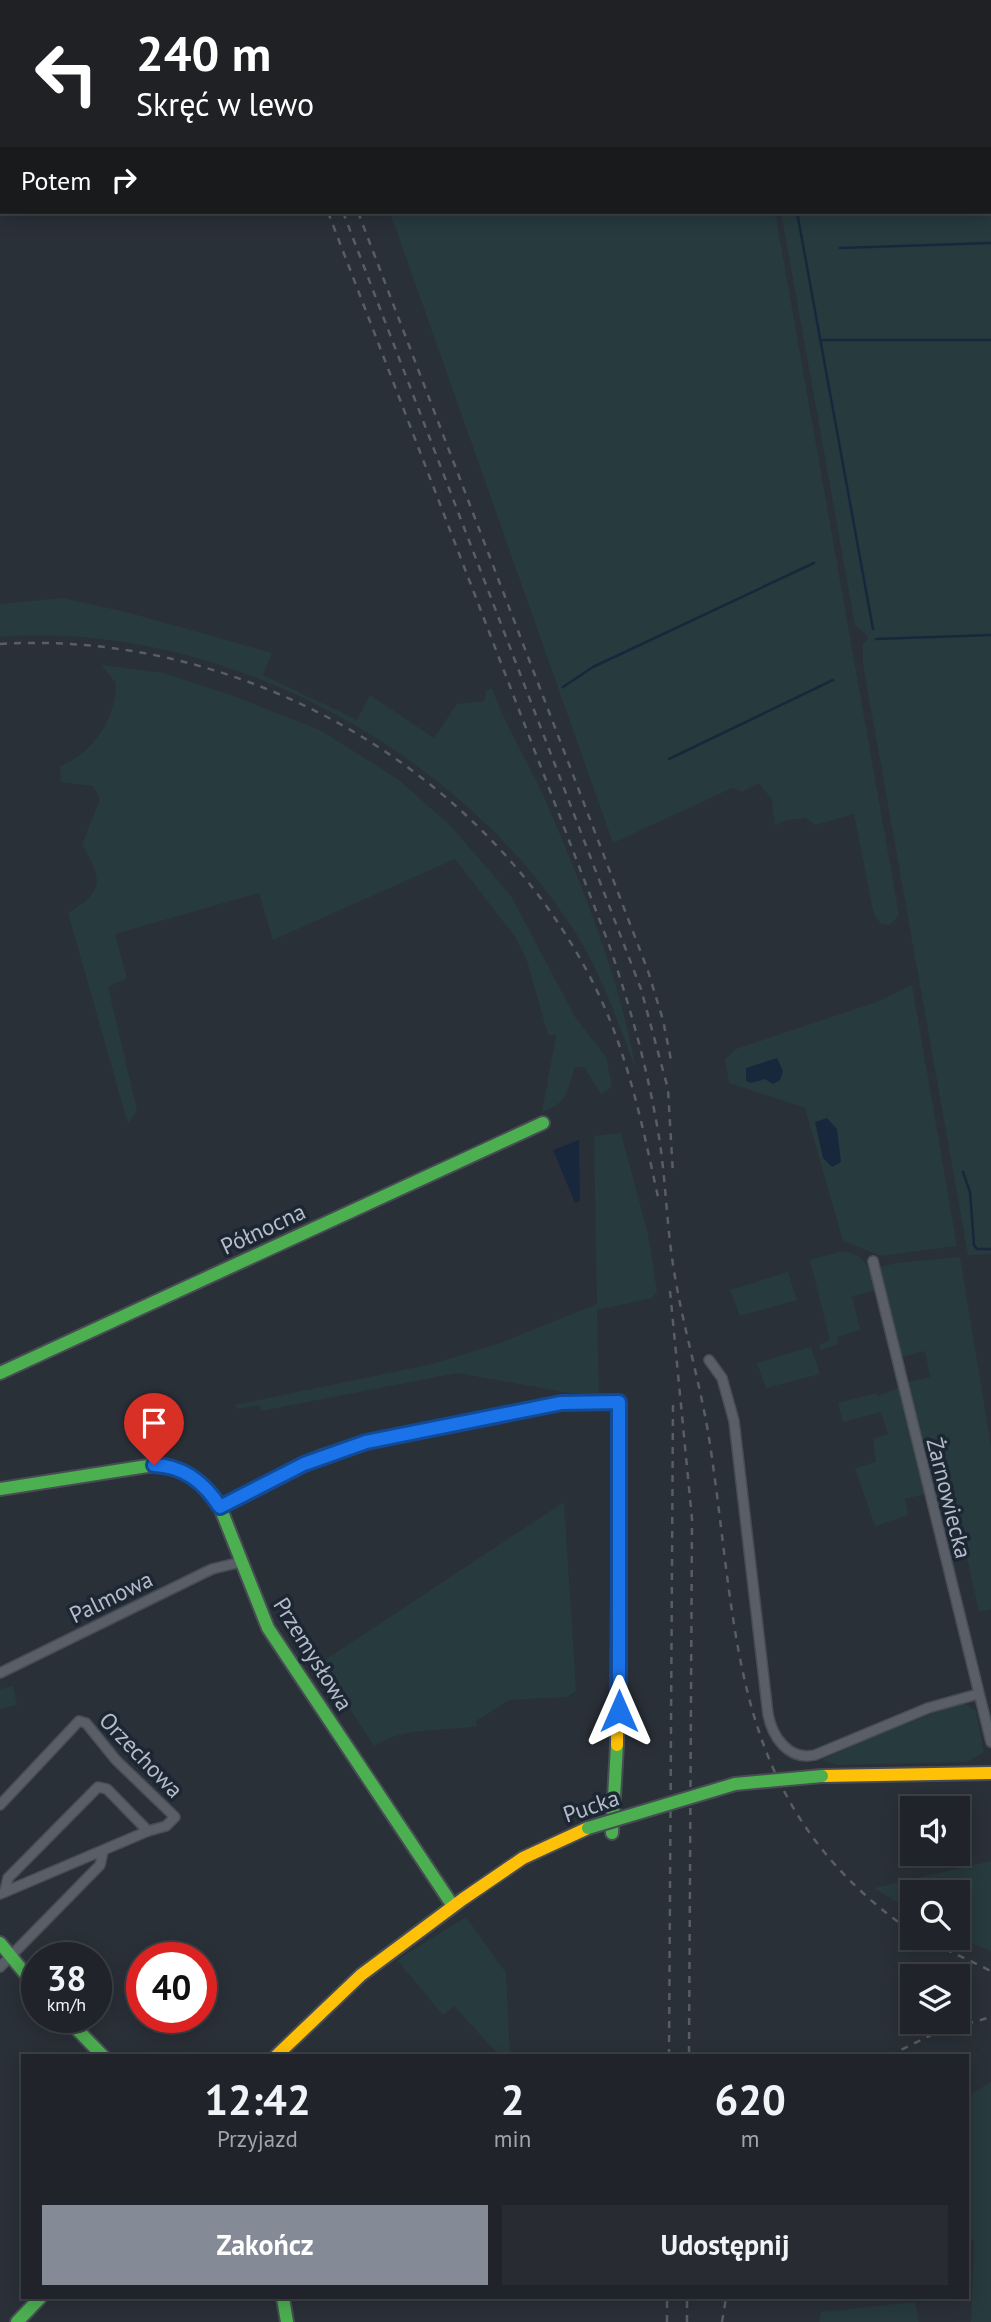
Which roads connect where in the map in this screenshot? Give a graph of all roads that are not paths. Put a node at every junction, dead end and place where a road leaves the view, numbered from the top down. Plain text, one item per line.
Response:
1 (543, 1123) dead end
2 (873, 1261) dead end
3 (709, 1360) dead end
4 (0, 1373) edge
5 (0, 1489) edge
6 (220, 1507) junction
7 (241, 1562) junction
8 (0, 1673) edge
9 (978, 1694) junction
10 (991, 1742) edge
11 (991, 1773) edge
12 (0, 1805) edge
13 (148, 1830) junction
14 (612, 1833) dead end
15 (103, 1851) junction
16 (3, 1893) edge
17 (453, 1906) junction
18 (0, 1943) edge
19 (10, 1957) junction
20 (0, 1967) edge
21 (21, 1970) edge
22 (81, 2033) edge
23 (101, 2054) edge
24 (278, 2054) edge
25 (39, 2299) edge
26 (283, 2299) edge
27 (17, 2322) edge
28 (287, 2322) edge

1 - 4 street, Północna
2 - 9 street, Żarnowiecka
3 - 9 street
5 - 6 street, Przemysłowa
6 - 7 street, Przemysłowa
6 - 14 street
7 - 8 street, Palmowa
7 - 17 street, Przemysłowa
9 - 10 street, Żarnowiecka
11 - 17 street, Pucka, bridge
12 - 13 street, Orzechowa
13 - 15 street
13 - 16 street
15 - 16 street
15 - 19 street
17 - 24 street, Pucka
18 - 19 street
19 - 20 street
19 - 21 street
22 - 23 street
25 - 27 street
26 - 28 street

